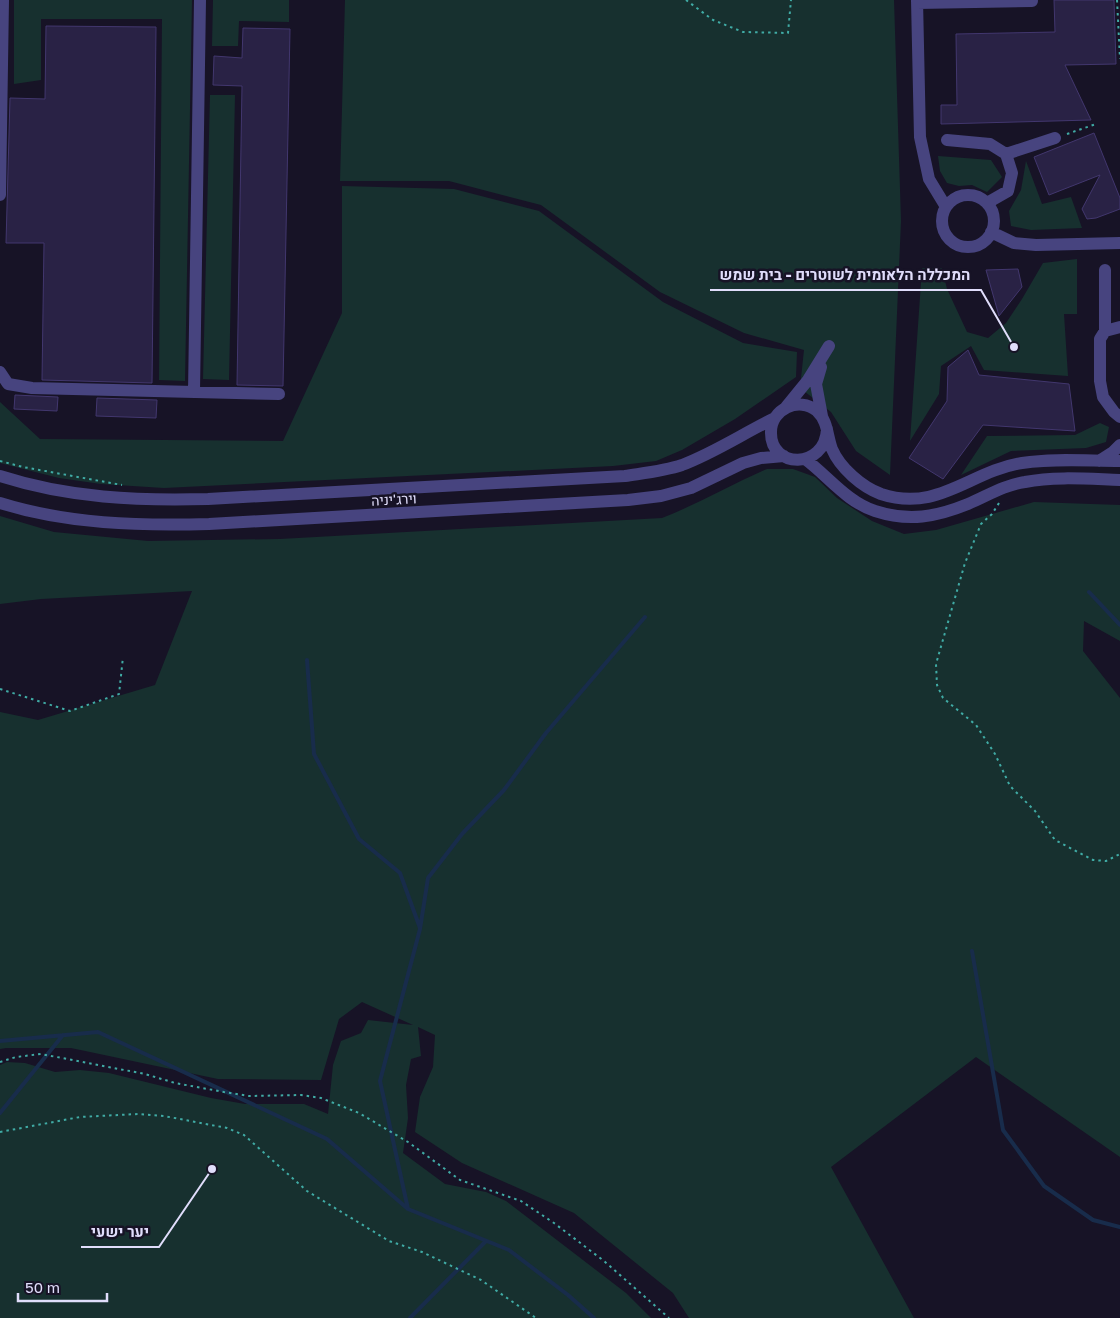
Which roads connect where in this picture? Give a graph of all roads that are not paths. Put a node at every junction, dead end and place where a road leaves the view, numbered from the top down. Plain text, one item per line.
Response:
1 (3, 0) edge
2 (200, 0) edge
3 (1032, 1) edge
4 (917, 2) edge
5 (1055, 138) road end
6 (947, 140) dead end
7 (1006, 154) junction
8 (0, 195) edge
9 (987, 204) junction
10 (946, 207) junction
11 (991, 232) junction
12 (1120, 243) edge
13 (1105, 270) dead end
14 (1120, 327) edge
15 (1105, 331) junction
16 (0, 372) edge
17 (194, 392) junction
18 (279, 394) dead end
19 (786, 407) junction
20 (822, 416) junction
21 (1120, 417) edge
22 (775, 418) junction
23 (827, 429) junction
24 (1120, 445) edge
25 (784, 456) junction
26 (805, 459) junction
27 (1099, 461) junction
28 (1120, 461) edge
29 (0, 476) edge
30 (1120, 480) edge
31 (0, 502) edge

1 - 8 street
2 - 17 street
3 - 4 street
4 - 10 street
5 - 7 street
6 - 7 street
7 - 9 street
9 - 10 street
9 - 11 street
10 - 11 street
11 - 12 street
13 - 15 street
14 - 15 street
15 - 21 street
16 - 17 street
17 - 18 street
19 - 20 street
19 - 20 street
19 - 22 street
20 - 23 street
22 - 25 street
22 - 29 street, וירג'יניה
23 - 26 street
23 - 27 street
24 - 27 street
25 - 26 street
25 - 31 street, וירג'יניה
26 - 30 street
27 - 28 street

